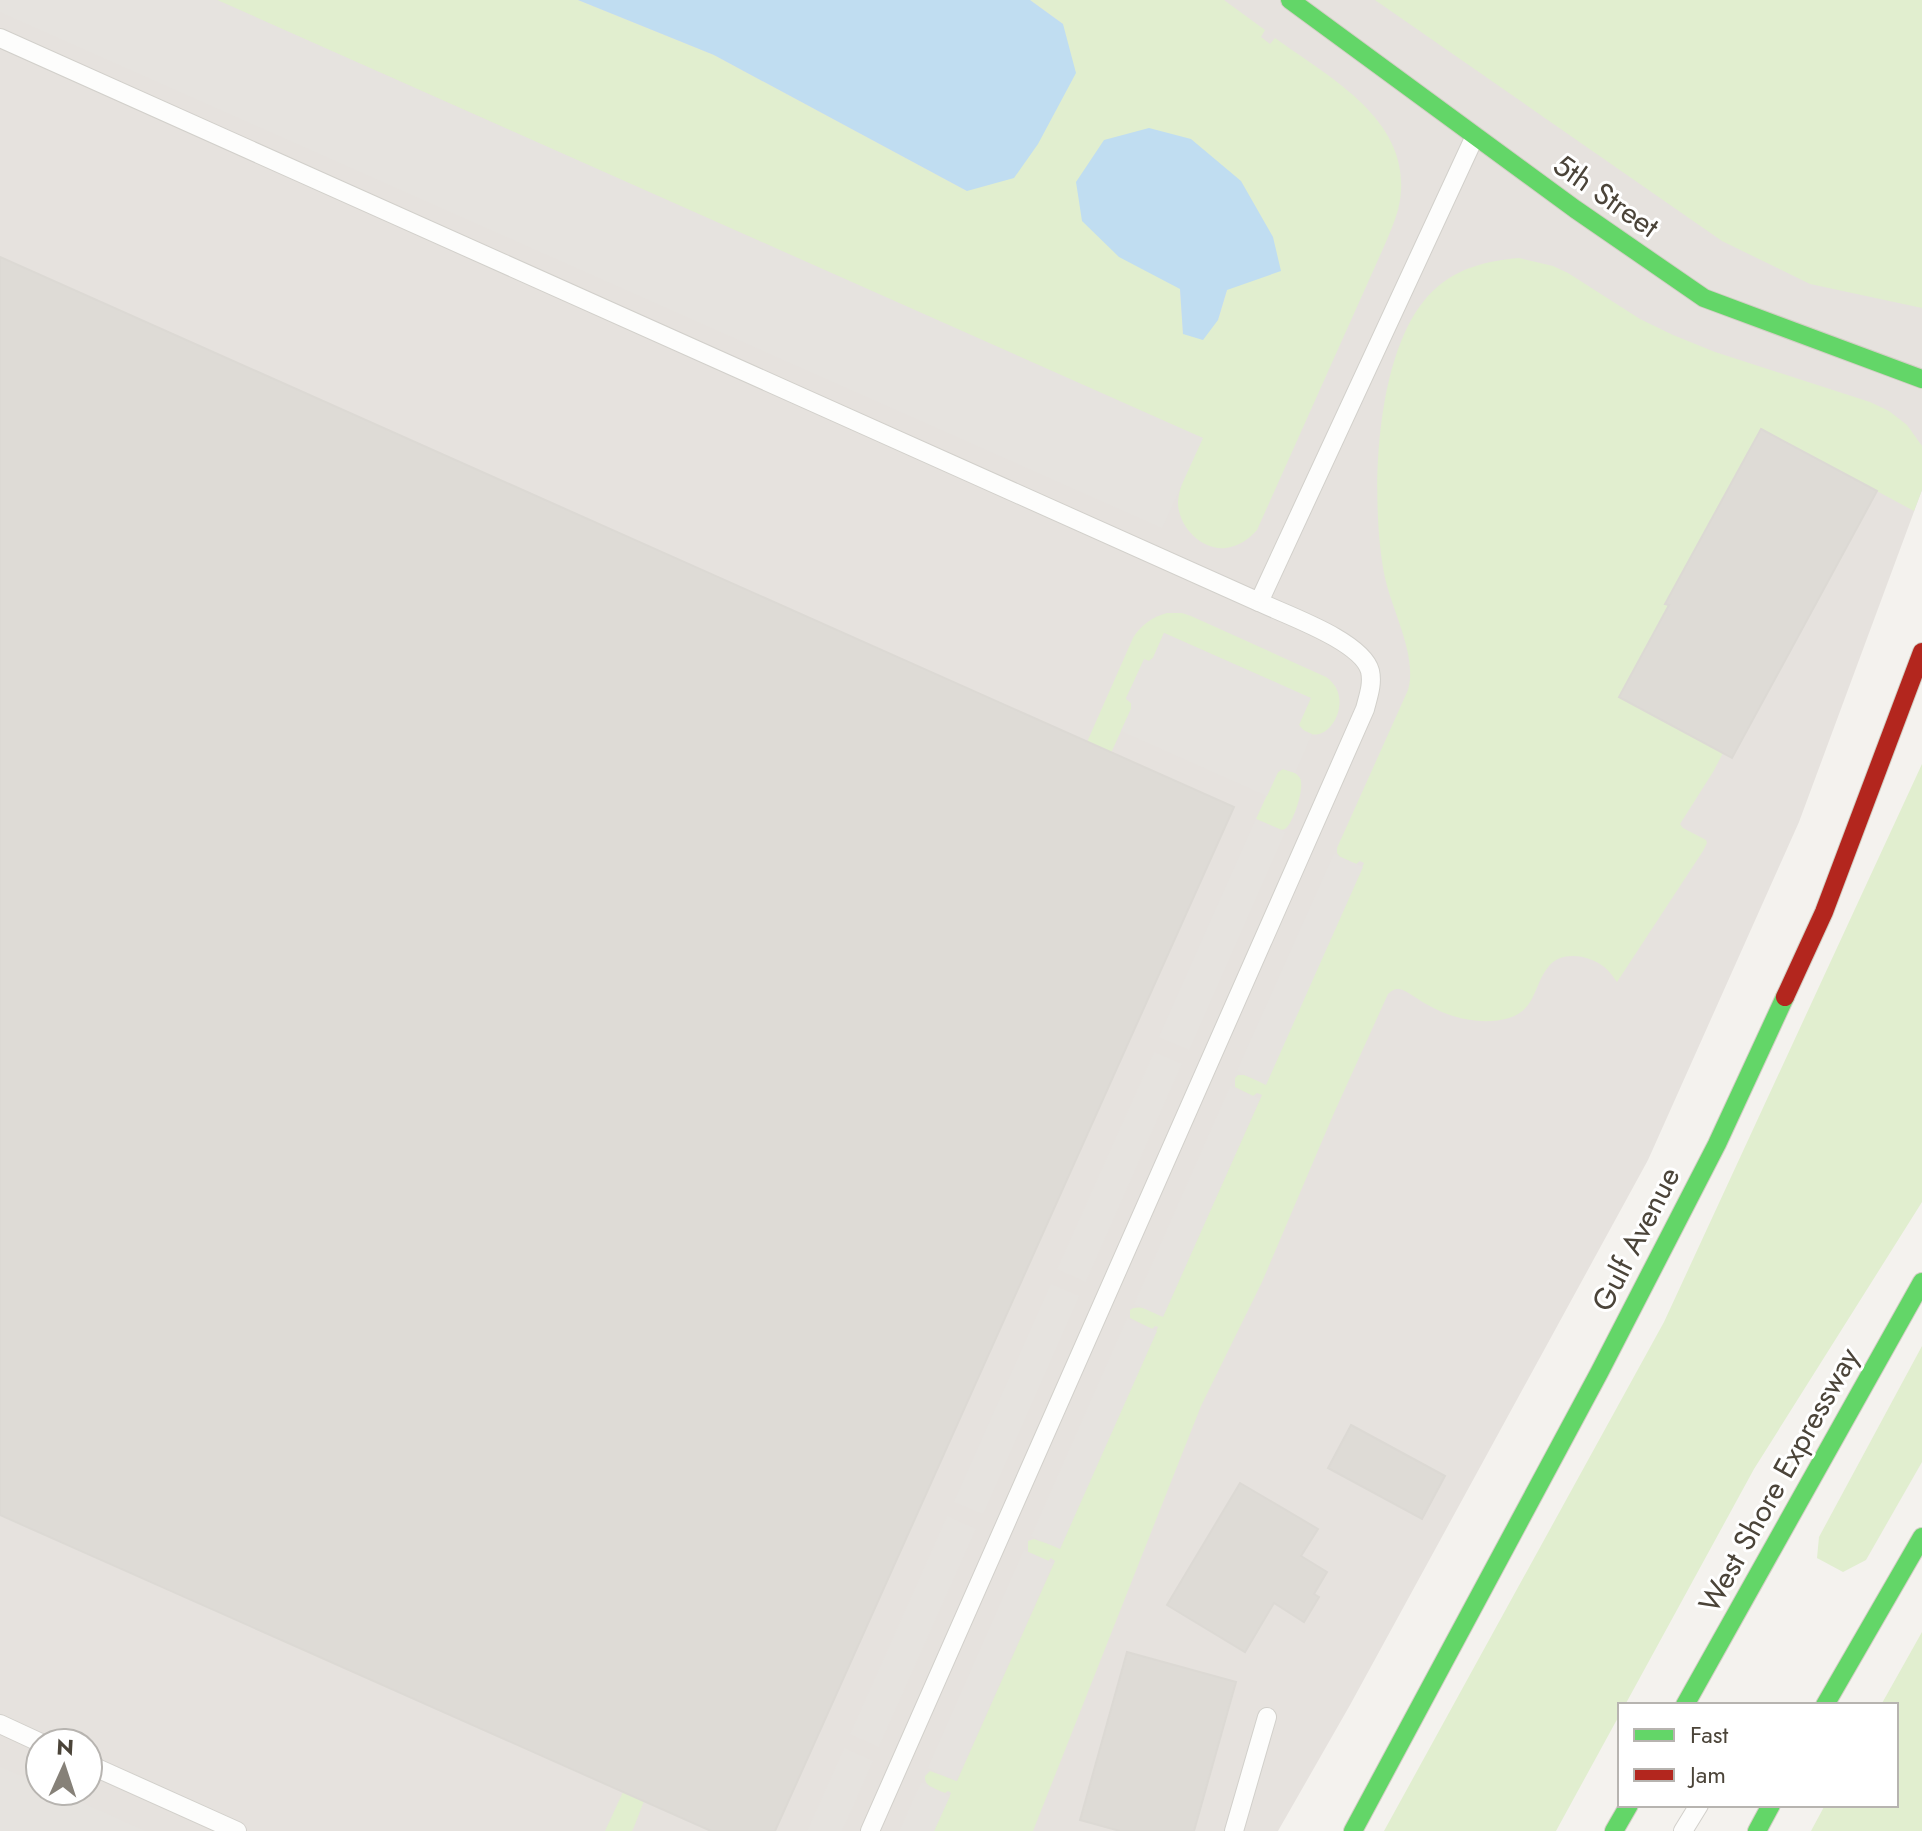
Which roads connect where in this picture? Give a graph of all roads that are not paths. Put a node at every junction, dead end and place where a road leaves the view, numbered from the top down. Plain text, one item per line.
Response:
1 (1290, 0) edge
2 (0, 38) edge
3 (1475, 136) junction
4 (1922, 379) edge
5 (1259, 602) junction
6 (1922, 652) edge
7 (1922, 1282) edge
8 (1922, 1537) edge
9 (1686, 1703) edge
10 (1826, 1703) edge
11 (1267, 1717) dead end
12 (0, 1724) edge
13 (24, 1735) edge
14 (104, 1771) edge
15 (1628, 1807) edge
16 (1698, 1807) edge
17 (1770, 1807) edge
18 (237, 1831) edge
19 (870, 1831) edge
20 (1234, 1831) edge
21 (1353, 1831) edge
22 (1614, 1831) edge
23 (1683, 1831) edge
24 (1757, 1831) edge

1 - 3 main road, 5th Street
2 - 5 lane
3 - 4 main road, 5th Street
3 - 5 lane
5 - 19 lane
6 - 21 main road, Gulf Avenue
7 - 9 main road, West Shore Expressway
8 - 10 main road
11 - 20 lane
12 - 13 lane
14 - 18 lane
15 - 22 main road
16 - 23 lane
17 - 24 main road

